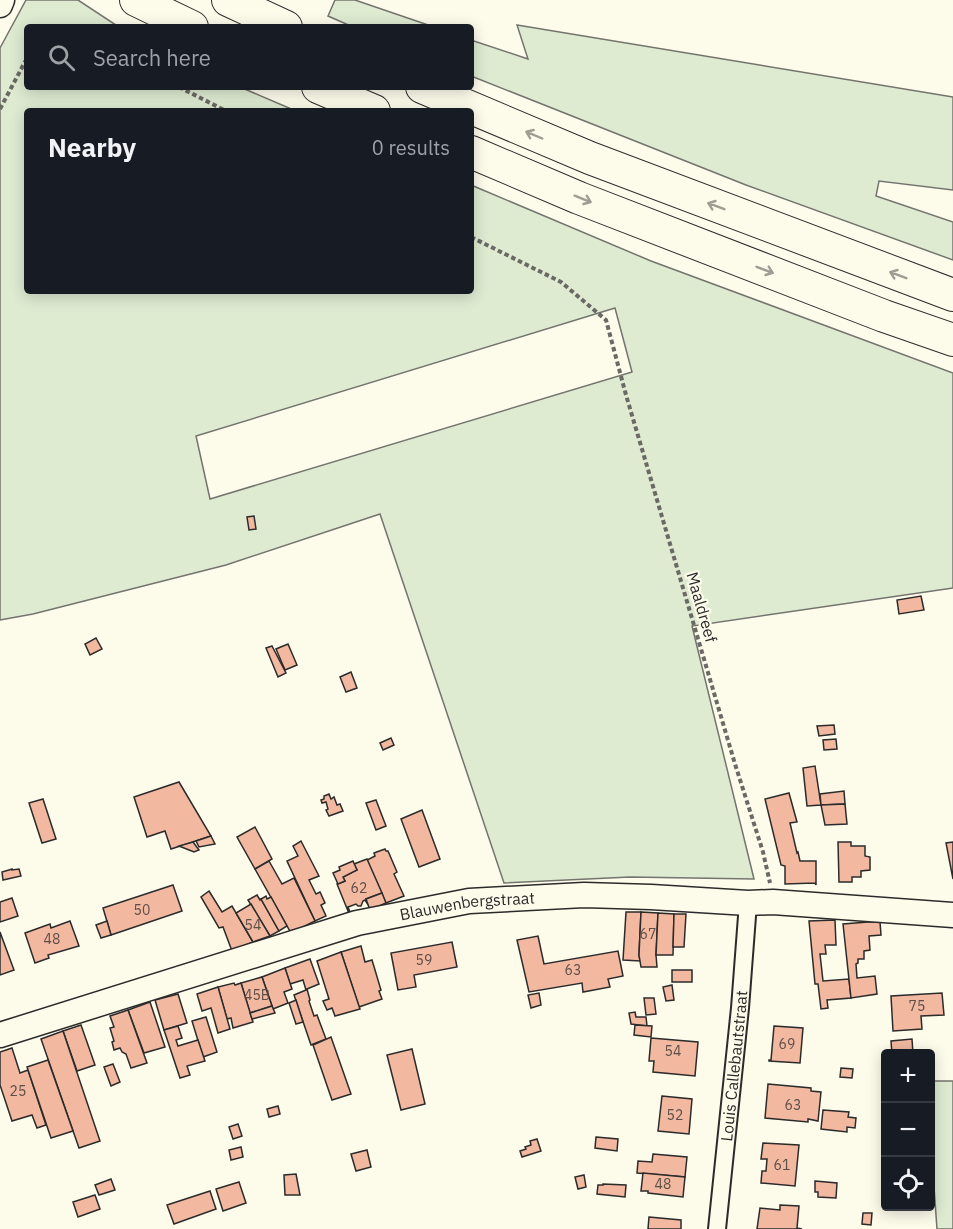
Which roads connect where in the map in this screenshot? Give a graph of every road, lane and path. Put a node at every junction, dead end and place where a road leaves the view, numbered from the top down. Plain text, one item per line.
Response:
1 (3, 0) edge
2 (136, 0) edge
3 (228, 0) edge
4 (0, 5) edge
5 (186, 24) edge
6 (280, 24) edge
7 (24, 64) edge
8 (185, 90) edge
9 (325, 90) edge
10 (429, 90) edge
11 (220, 108) edge
12 (367, 108) edge
13 (472, 108) edge
14 (0, 109) edge
15 (474, 109) edge
16 (474, 153) edge
17 (474, 238) edge
18 (953, 295) edge
19 (953, 340) edge
20 (772, 902) junction
21 (748, 903) junction
22 (953, 915) edge
23 (0, 1035) edge
24 (717, 1229) edge

1 - 4 street
2 - 5 highway
3 - 6 highway
7 - 14 path
8 - 11 path
9 - 12 highway
13 -> 10 highway
18 -> 15 highway
16 -> 19 highway
17 - 20 path, Maaldreef
20 - 21 street, Blauwenbergstraat
20 - 22 street, Blauwenbergstraat
21 - 23 street, Blauwenbergstraat
21 - 24 street, Louis Callebautstraat

